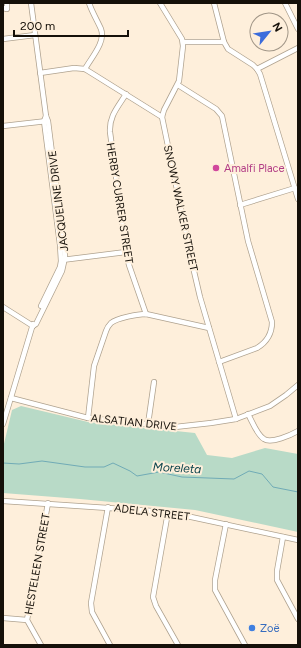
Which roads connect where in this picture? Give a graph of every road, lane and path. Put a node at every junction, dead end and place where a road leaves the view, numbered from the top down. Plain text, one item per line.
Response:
1 (7, 3) edge
2 (31, 3) edge
3 (89, 3) edge
4 (160, 3) edge
5 (214, 3) edge
6 (285, 3) edge
7 (3, 8) edge
8 (298, 29) edge
9 (35, 35) junction
10 (3, 39) edge
11 (183, 42) junction
12 (224, 42) junction
13 (298, 48) edge
14 (85, 69) junction
15 (257, 69) junction
16 (40, 73) junction
17 (178, 85) junction
18 (126, 94) junction
19 (162, 117) junction
20 (46, 121) junction
21 (3, 126) edge
22 (295, 188) junction
23 (298, 199) edge
24 (240, 204) junction
25 (126, 252) junction
26 (63, 260) junction
27 (3, 307) edge
28 (146, 314) junction
29 (33, 326) junction
30 (209, 328) junction
31 (219, 362) junction
32 (154, 382) dead end
33 (298, 385) edge
34 (11, 398) junction
35 (248, 414) junction
36 (88, 418) junction
37 (236, 419) junction
38 (3, 424) edge
39 (148, 424) junction
40 (298, 431) edge
41 (3, 500) edge
42 (48, 503) junction
43 (108, 507) junction
44 (168, 512) junction
45 (226, 524) junction
46 (283, 537) junction
47 (298, 540) edge
48 (3, 618) edge
49 (298, 619) edge
50 (27, 620) junction
51 (41, 645) edge
52 (110, 645) edge
53 (178, 645) edge
54 (245, 645) edge

1 - 7 street
2 - 9 street, JACQUELINE DRIVE
3 - 14 street
4 - 11 street
5 - 12 street
6 - 8 street
9 - 10 street
9 - 16 street, JACQUELINE DRIVE
11 - 12 street
11 - 17 street
12 - 15 street
13 - 15 street
14 - 16 street
14 - 18 street
15 - 22 street
16 - 20 street, JACQUELINE DRIVE
17 - 19 street
17 - 24 street
18 - 19 street
18 - 25 street, HERBY CURRER STREET
19 - 30 street, SNOWY WALKER STREET
20 - 21 street
20 - 26 street, JACQUELINE DRIVE
22 - 23 street
22 - 24 street
24 - 31 street
25 - 26 street
25 - 28 street, HERBY CURRER STREET
26 - 29 street, JACQUELINE DRIVE
27 - 29 street
28 - 30 street
28 - 36 street
29 - 34 street, JACQUELINE DRIVE
30 - 31 street, SNOWY WALKER STREET
31 - 37 street, SNOWY WALKER STREET
32 - 39 street
33 - 35 street, ALSATIAN DRIVE
34 - 36 street, ALSATIAN DRIVE
34 - 38 street, JACQUELINE DRIVE
35 - 37 street, ALSATIAN DRIVE
35 - 40 street
36 - 39 street, ALSATIAN DRIVE
37 - 39 street, ALSATIAN DRIVE
41 - 42 street, ADELA STREET
42 - 43 street, ADELA STREET
42 - 50 street, HESTELEEN STREET
43 - 44 street, ADELA STREET
43 - 52 street
44 - 45 street, ADELA STREET
44 - 53 street
45 - 46 street, ADELA STREET
45 - 54 street
46 - 47 street, ADELA STREET
46 - 49 street
48 - 50 street
50 - 51 street, HESTELEEN STREET

